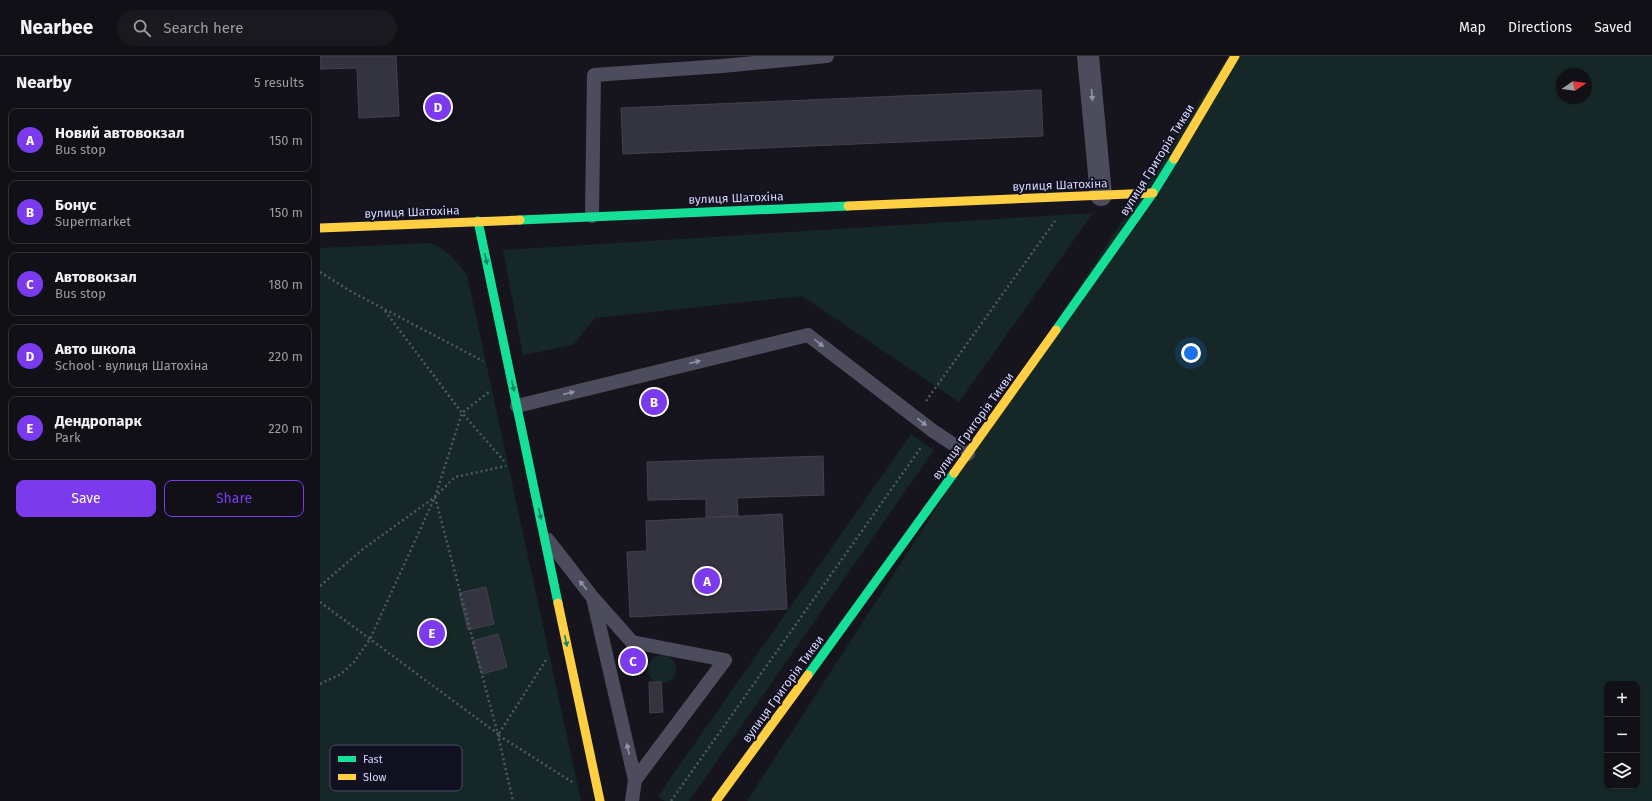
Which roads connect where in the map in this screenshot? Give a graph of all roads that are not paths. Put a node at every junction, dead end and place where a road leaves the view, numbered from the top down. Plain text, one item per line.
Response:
1 (828, 56) edge
2 (1088, 56) edge
3 (1235, 56) edge
4 (722, 61) edge
5 (1153, 193) junction
6 (1101, 195) junction
7 (592, 216) junction
8 (478, 221) junction
9 (320, 228) edge
10 (517, 406) junction
11 (968, 454) junction
12 (544, 535) junction
13 (594, 598) junction
14 (635, 780) junction
15 (600, 800) edge
16 (632, 801) edge
17 (716, 801) edge

1 - 4 lane
2 -> 6 street
3 - 5 street, вулиця Григорія Тикви
4 - 7 lane
5 - 6 street, вулиця Шатохіна
5 - 11 street, вулиця Григорія Тикви
6 - 7 street, вулиця Шатохіна
7 - 8 street, вулиця Шатохіна
8 - 9 street, вулиця Шатохіна
8 -> 10 street
10 -> 11 lane
10 -> 12 street
11 - 17 street, вулиця Григорія Тикви
13 -> 12 lane
12 -> 15 street
14 -> 13 lane
13 - 14 lane
14 - 16 lane

